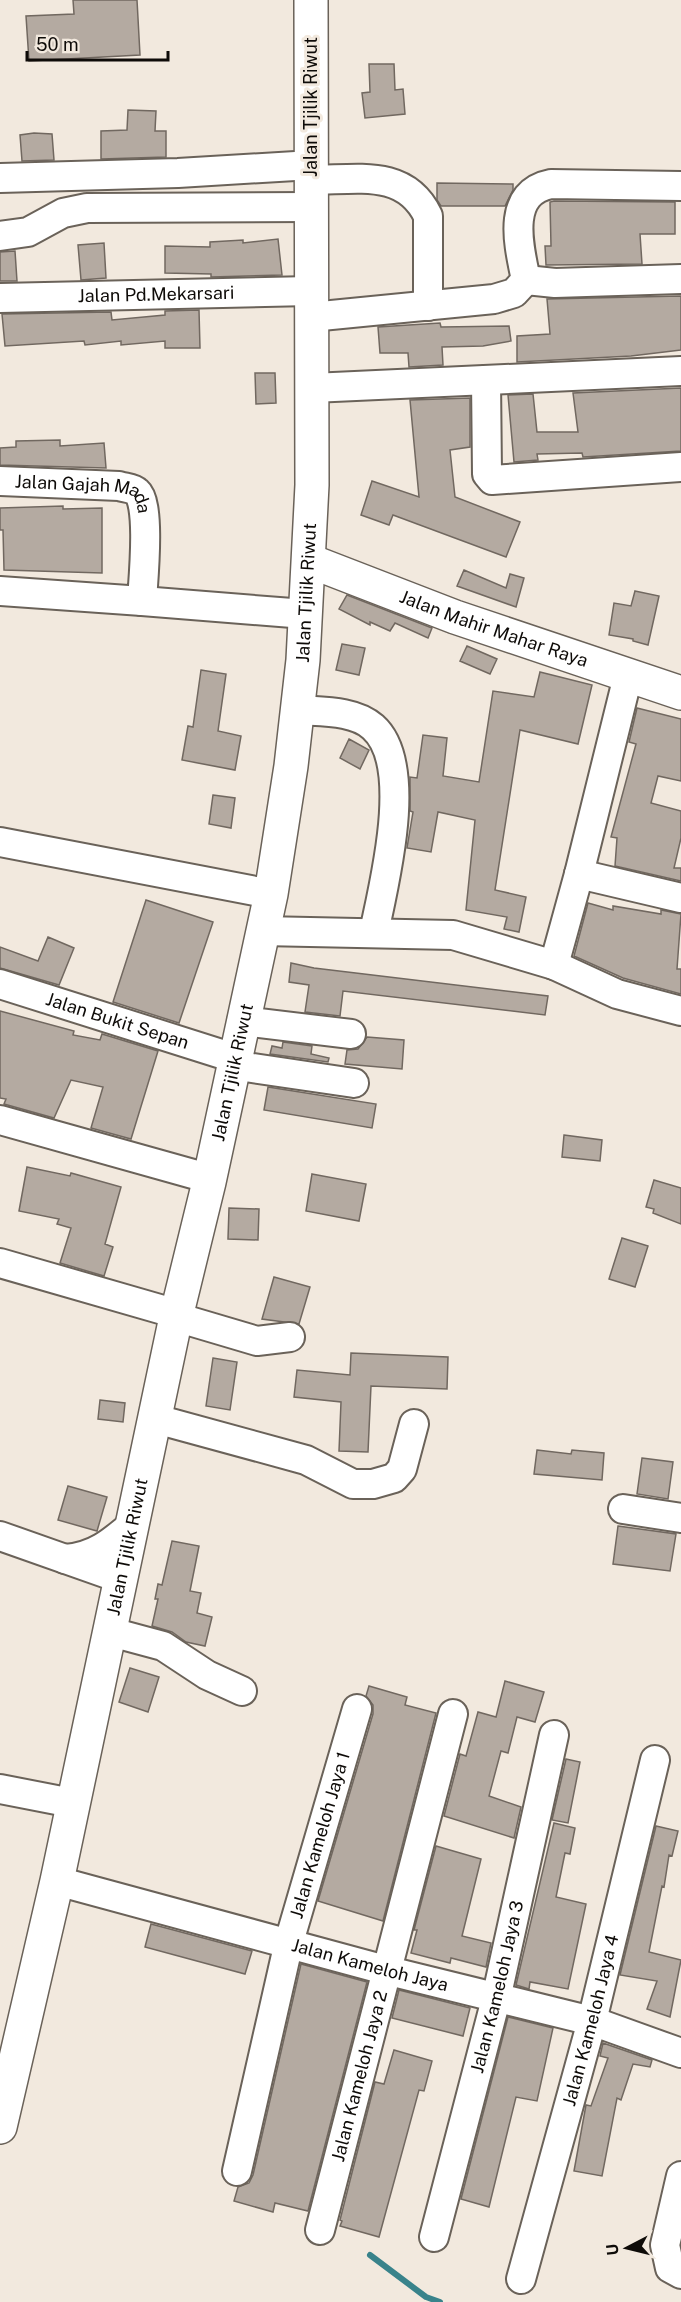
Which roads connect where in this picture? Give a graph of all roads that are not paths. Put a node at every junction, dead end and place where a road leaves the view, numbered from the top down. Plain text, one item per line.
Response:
1 (311, 0) edge
2 (0, 178) edge
3 (312, 184) junction
4 (681, 186) edge
5 (0, 236) edge
6 (681, 279) edge
7 (526, 280) junction
8 (0, 297) edge
9 (311, 304) junction
10 (428, 306) junction
11 (681, 371) edge
12 (486, 380) junction
13 (312, 388) junction
14 (681, 467) edge
15 (0, 481) edge
16 (310, 561) junction
17 (0, 591) edge
18 (142, 601) junction
19 (305, 614) junction
20 (628, 676) junction
21 (681, 693) edge
22 (297, 710) junction
23 (0, 842) edge
24 (579, 874) junction
25 (271, 894) junction
26 (681, 898) edge
27 (262, 931) junction
28 (374, 933) junction
29 (554, 965) junction
30 (0, 984) edge
31 (681, 1011) edge
32 (242, 1021) junction
33 (351, 1034) dead end
34 (233, 1062) junction
35 (354, 1083) dead end
36 (0, 1120) edge
37 (193, 1174) dead end
38 (0, 1263) edge
39 (176, 1316) junction
40 (290, 1337) dead end
41 (156, 1419) junction
42 (414, 1424) dead end
43 (623, 1509) dead end
44 (681, 1518) edge
45 (134, 1523) junction
46 (0, 1536) edge
47 (65, 1559) junction
48 (122, 1580) junction
49 (111, 1632) junction
50 (242, 1690) dead end
51 (357, 1709) dead end
52 (453, 1714) dead end
53 (554, 1735) dead end
54 (655, 1760) dead end
55 (0, 1789) edge
56 (72, 1803) junction
57 (57, 1881) junction
58 (290, 1942) junction
59 (389, 1971) junction
60 (496, 1999) junction
61 (592, 2021) junction
62 (681, 2053) edge
63 (0, 2127) edge
64 (237, 2171) dead end
65 (681, 2177) edge
66 (320, 2230) dead end
67 (434, 2237) dead end
68 (681, 2274) edge
69 (521, 2279) dead end

1 - 3 main road, Jalan Tjilik Riwut
2 - 3 street
3 - 5 street
3 - 9 main road, Jalan Tjilik Riwut
3 - 10 street
4 - 7 street
6 - 7 street
7 - 10 street, Jalan Pd.Mekarsari
8 - 9 street, Jalan Pd.Mekarsari
9 - 10 street, Jalan Pd.Mekarsari
9 - 13 main road, Jalan Tjilik Riwut
11 - 12 street
12 - 13 street
12 - 14 street
13 - 16 main road, Jalan Tjilik Riwut
15 - 18 street, Jalan Gajah Mada
16 - 19 main road, Jalan Tjilik Riwut
16 - 20 main road, Jalan Mahir Mahar Raya
17 - 18 street
18 - 19 street
19 - 22 main road, Jalan Tjilik Riwut
20 - 21 main road, Jalan Mahir Mahar Raya
20 - 24 street
22 - 25 main road, Jalan Tjilik Riwut
22 - 28 street
23 - 25 street
24 - 26 street
24 - 29 street
25 - 27 main road, Jalan Tjilik Riwut
27 - 28 street
27 - 32 main road, Jalan Tjilik Riwut
28 - 29 street
29 - 31 street
30 - 34 street, Jalan Bukit Sepan
32 - 33 street
32 - 34 main road, Jalan Tjilik Riwut
34 - 35 street, Jalan Bukit Sepan
34 - 39 main road, Jalan Tjilik Riwut
36 - 37 street
38 - 39 street
39 - 40 street
39 - 41 main road, Jalan Tjilik Riwut
41 - 42 street
41 - 45 main road, Jalan Tjilik Riwut
43 - 44 street
45 - 47 street
45 - 48 main road, Jalan Tjilik Riwut
46 - 47 street
47 - 48 street
48 - 49 main road, Jalan Tjilik Riwut
49 - 50 street
49 - 56 main road, Jalan Tjilik Riwut
51 - 58 street, Jalan Kameloh Jaya 1
52 - 59 street, Jalan Kameloh Jaya 2
53 - 60 street, Jalan Kameloh Jaya 3
54 - 61 street, Jalan Kameloh Jaya 4
55 - 56 street
56 - 57 main road, Jalan Tjilik Riwut
57 - 58 street, Jalan Kameloh Jaya
57 - 63 main road, Jalan Tjilik Riwut
58 - 59 street, Jalan Kameloh Jaya
58 - 64 street, Jalan Kameloh Jaya 1
59 - 60 street, Jalan Kameloh Jaya
59 - 66 street, Jalan Kameloh Jaya 2
60 - 61 street, Jalan Kameloh Jaya
60 - 67 street, Jalan Kameloh Jaya 3
61 - 62 street, Jalan Kameloh Jaya
61 - 69 street, Jalan Kameloh Jaya 4
65 - 68 street

